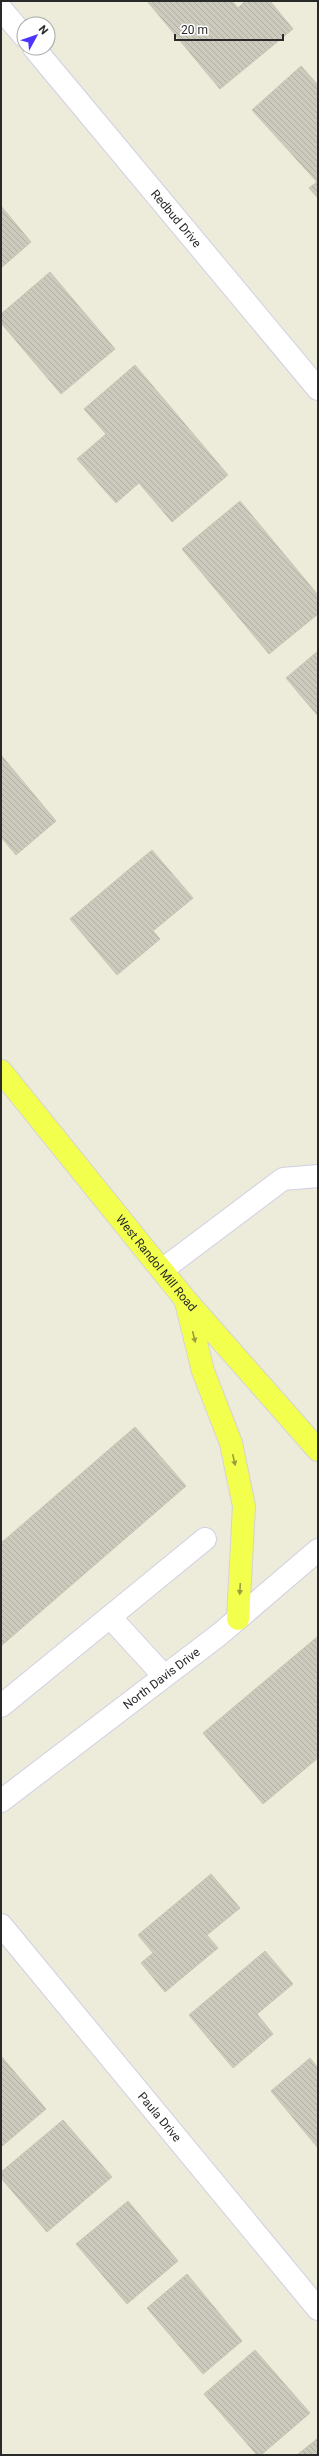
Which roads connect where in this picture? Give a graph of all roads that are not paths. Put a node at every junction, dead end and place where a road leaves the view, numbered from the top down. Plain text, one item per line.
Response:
1 (1, 9) edge
2 (16, 27) edge
3 (41, 56) edge
4 (318, 389) edge
5 (1, 1072) edge
6 (318, 1176) edge
7 (162, 1270) junction
8 (185, 1299) junction
9 (318, 1450) edge
10 (205, 1539) dead end
11 (318, 1550) edge
12 (110, 1617) junction
13 (238, 1618) junction
14 (164, 1676) junction
15 (1, 1706) edge
16 (1, 1801) edge
17 (1, 1925) edge
18 (318, 2308) edge

1 - 2 street
3 - 4 street, Redbud Drive
5 - 7 main road, West Randol Mill Road
6 - 7 street
7 - 8 main road, West Randol Mill Road
8 - 9 main road, West Randol Mill Road
8 -> 13 main road
10 - 12 street
11 - 13 street, North Davis Drive
12 - 14 street
12 - 15 street
13 - 14 street, North Davis Drive
14 - 16 street, North Davis Drive
17 - 18 street, Paula Drive

